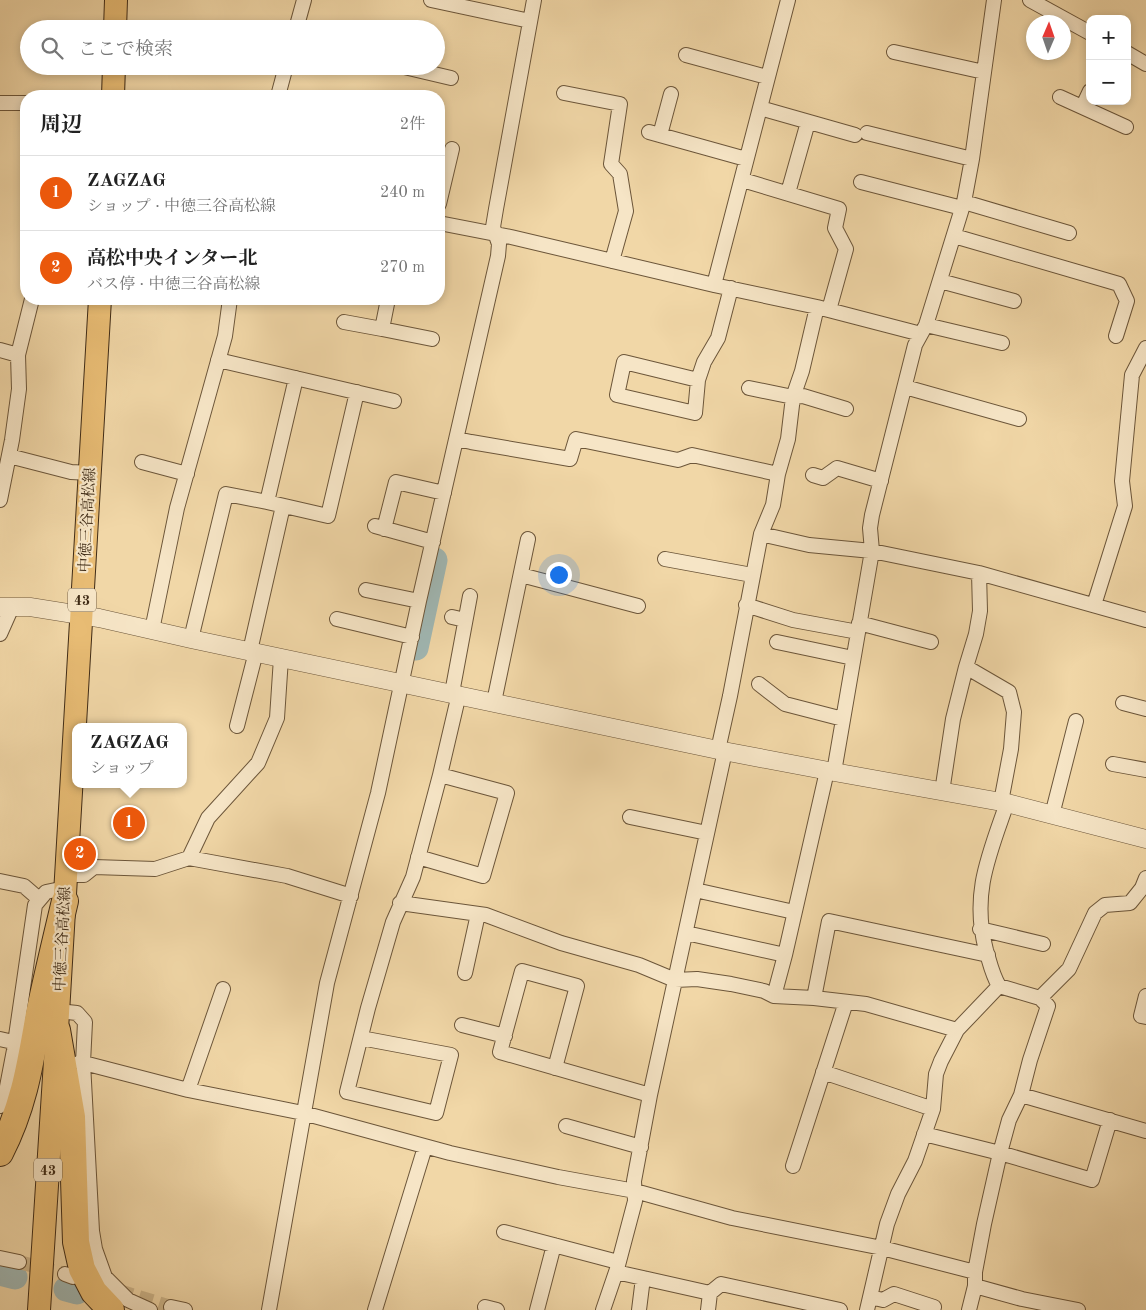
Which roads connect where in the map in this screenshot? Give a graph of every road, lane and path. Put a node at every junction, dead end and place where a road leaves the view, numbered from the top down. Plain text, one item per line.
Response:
1 (116, 0) edge
2 (304, 0) edge
3 (431, 0) edge
4 (534, 0) edge
5 (788, 0) edge
6 (994, 0) edge
7 (1030, 0) edge
8 (115, 20) edge
9 (298, 20) edge
10 (530, 21) junction
11 (1086, 31) edge
12 (894, 52) dead end
13 (686, 55) dead end
14 (1131, 55) edge
15 (1146, 64) edge
16 (984, 72) junction
17 (114, 75) edge
18 (284, 75) edge
19 (438, 75) edge
20 (767, 76) junction
21 (451, 78) dead end
22 (113, 90) edge
23 (280, 90) edge
24 (564, 93) dead end
25 (671, 94) dead end
26 (1060, 97) dead end
27 (1086, 100) edge
28 (0, 103) edge
29 (20, 103) edge
30 (1083, 106) junction
31 (767, 110) dead end
32 (808, 122) junction
33 (1126, 127) dead end
34 (452, 150) dead end
35 (746, 159) junction
36 (972, 159) junction
37 (445, 179) edge
38 (746, 181) dead end
39 (861, 182) dead end
40 (788, 193) junction
41 (963, 205) junction
42 (445, 224) edge
43 (1069, 233) dead end
44 (502, 235) junction
45 (954, 236) junction
46 (612, 261) junction
47 (940, 281) junction
48 (714, 285) junction
49 (731, 288) junction
50 (1014, 301) dead end
51 (30, 305) edge
52 (100, 305) edge
53 (229, 305) edge
54 (387, 305) edge
55 (823, 308) junction
56 (344, 322) dead end
57 (382, 328) junction
58 (924, 329) junction
59 (1116, 336) dead end
60 (432, 339) dead end
61 (1002, 343) dead end
62 (1146, 348) edge
63 (0, 350) edge
64 (18, 355) junction
65 (218, 360) junction
66 (296, 378) junction
67 (698, 380) junction
68 (905, 387) junction
69 (749, 388) dead end
70 (357, 392) junction
71 (793, 398) junction
72 (394, 400) dead end
73 (846, 409) dead end
74 (1018, 419) dead end
75 (457, 438) junction
76 (6, 449) edge
77 (142, 462) dead end
78 (90, 473) junction
79 (187, 474) junction
80 (778, 474) junction
81 (813, 475) dead end
82 (881, 481) junction
83 (444, 493) junction
84 (0, 500) edge
85 (267, 502) junction
86 (283, 506) junction
87 (761, 534) junction
88 (528, 539) dead end
89 (433, 542) junction
90 (872, 551) junction
91 (664, 559) dead end
92 (980, 573) junction
93 (752, 574) junction
94 (521, 575) junction
95 (366, 590) dead end
96 (470, 596) dead end
97 (419, 601) junction
98 (746, 605) junction
99 (1094, 605) junction
100 (638, 606) dead end
101 (6, 607) edge
102 (81, 615) junction
103 (337, 620) dead end
104 (1146, 620) edge
105 (858, 627) junction
106 (152, 630) junction
107 (0, 634) edge
108 (412, 637) junction
109 (191, 639) junction
110 (777, 642) dead end
111 (931, 642) dead end
112 (253, 652) junction
113 (281, 658) junction
114 (853, 658) junction
115 (966, 667) junction
116 (406, 683) junction
117 (759, 684) dead end
118 (455, 694) junction
119 (494, 702) junction
120 (1123, 703) dead end
121 (1146, 709) edge
122 (843, 719) junction
123 (1076, 720) dead end
124 (75, 723) edge
125 (237, 726) dead end
126 (721, 750) junction
127 (1114, 764) dead end
128 (72, 769) edge
129 (1146, 770) edge
130 (830, 772) junction
131 (440, 775) junction
132 (942, 792) junction
133 (1004, 803) junction
134 (1052, 815) junction
135 (630, 817) dead end
136 (707, 833) junction
137 (1146, 839) edge
138 (418, 857) junction
139 (189, 858) junction
140 (1146, 878) edge
141 (0, 881) edge
142 (65, 888) junction
143 (695, 890) junction
144 (351, 896) junction
145 (39, 899) junction
146 (400, 903) junction
147 (794, 912) junction
148 (478, 914) junction
149 (980, 929) junction
150 (686, 933) junction
151 (1043, 944) dead end
152 (785, 955) junction
153 (988, 955) junction
154 (465, 973) dead end
155 (675, 980) junction
156 (999, 986) junction
157 (223, 989) dead end
158 (774, 996) junction
159 (1146, 996) edge
160 (814, 998) junction
161 (1040, 998) junction
162 (846, 1002) junction
163 (1146, 1018) edge
164 (58, 1021) junction
165 (462, 1025) dead end
166 (957, 1030) junction
167 (504, 1036) junction
168 (361, 1038) junction
169 (0, 1039) edge
170 (19, 1043) junction
171 (81, 1063) junction
172 (555, 1068) junction
173 (824, 1072) junction
174 (188, 1090) junction
175 (650, 1095) junction
176 (1021, 1095) junction
177 (0, 1106) edge
178 (933, 1109) junction
179 (303, 1113) junction
180 (1110, 1120) junction
181 (566, 1126) dead end
182 (1146, 1131) edge
183 (924, 1134) junction
184 (426, 1147) junction
185 (640, 1147) junction
186 (0, 1153) edge
187 (1000, 1153) junction
188 (793, 1166) dead end
189 (635, 1191) junction
190 (504, 1232) dead end
191 (554, 1245) junction
192 (882, 1248) junction
193 (0, 1258) edge
194 (19, 1262) tunnel mouth
195 (617, 1267) junction
196 (643, 1278) junction
197 (975, 1279) junction
198 (710, 1293) junction
199 (869, 1304) edge
200 (171, 1307) dead end
201 (39, 1310) edge
202 (111, 1310) tunnel mouth
203 (150, 1310) edge
204 (185, 1310) edge
205 (269, 1310) edge
206 (375, 1310) edge
207 (537, 1310) edge
208 (603, 1310) edge
209 (640, 1310) edge
210 (708, 1310) edge
211 (840, 1310) edge
212 (933, 1310) edge
213 (969, 1310) edge
214 (1078, 1310) edge

1 - 8 main road
2 - 9 street
3 - 10 street
4 - 10 street
5 - 20 street
6 - 16 street
7 - 11 street
10 - 44 street
12 - 16 street
13 - 20 street
14 - 15 street
16 - 36 street
17 - 22 main road
18 - 23 street
19 - 21 street
20 - 35 street
24 - 46 street
25 - 35 street
26 - 30 street
27 - 30 street
28 - 29 street
30 - 33 street
31 - 32 street
32 - 36 street
32 - 40 street
34 - 37 street
35 - 48 street
36 - 41 street
38 - 40 street
39 - 41 street
40 - 55 street
41 - 43 street
41 - 45 street
42 - 44 street
44 - 46 street
44 - 75 street
45 - 47 street
45 - 59 street
46 - 48 street
47 - 50 street
47 - 58 street
48 - 49 street
49 - 55 street
49 - 67 street
51 - 64 street
52 - 78 main road, 中徳三谷高松線 / 43
53 - 65 street
54 - 57 street
55 - 58 street
55 - 71 street
56 - 57 street
57 - 60 street
58 - 61 street
58 - 68 street
62 - 99 street
63 - 64 street
64 - 76 street
65 - 66 street
65 - 79 street
66 - 70 street
66 - 85 street
67 - 67 street
68 - 74 street
68 - 82 street
69 - 71 street
70 - 72 street
70 - 86 street
71 - 73 street
71 - 80 street
75 - 80 street
75 - 83 street
76 - 78 street
76 - 84 street
77 - 79 street
78 - 102 main road, 中徳三谷高松線 / 43
79 - 106 street
80 - 87 street
81 - 82 street
82 - 90 street
83 - 89 street
83 - 89 street
85 - 86 street
85 - 109 street
86 - 112 street
87 - 90 street
87 - 93 street
88 - 94 street
89 - 97 street
90 - 92 street
90 - 105 street
91 - 93 street
92 - 99 street
92 - 115 street
93 - 98 street
94 - 100 street
94 - 119 street
95 - 97 street
96 - 118 street
97 - 108 street
98 - 105 street
98 - 126 street
99 - 104 street
101 - 102 street
101 - 107 street
102 - 106 street
102 - 124 main road, 中徳三谷高松線 / 43
103 - 108 street
105 - 111 street
105 - 114 street
106 - 109 street
108 - 116 street
109 - 112 street
110 - 114 street
112 - 113 street
112 - 125 street
113 - 116 street
113 - 139 street
114 - 122 street
115 - 132 street
115 - 133 street
116 - 118 street
116 - 144 street
117 - 122 street
118 - 119 street
118 - 131 street
119 - 126 street
120 - 121 street
122 - 130 street
123 - 134 street
126 - 130 street
126 - 136 street
127 - 129 street
128 - 142 main road, 中徳三谷高松線 / 43
130 - 132 street
130 - 147 street
131 - 138 street
131 - 138 street
132 - 133 street
133 - 134 street
133 - 149 street
134 - 137 street
135 - 136 street
136 - 143 street
138 - 146 street
139 - 142 street
139 - 144 street
140 - 161 street
141 - 145 street
142 - 145 street
142 - 164 main road, 中徳三谷高松線 / 43
142 - 186 highway
143 - 147 street
143 - 150 street
144 - 179 street
145 - 170 street
146 - 148 street
146 - 168 street
147 - 152 street
148 - 154 street
148 - 155 street
149 - 151 street
149 - 153 street
150 - 152 street
150 - 155 street
152 - 158 street
153 - 156 street
153 - 160 street
155 - 158 street
155 - 175 street
156 - 161 street
156 - 166 street
157 - 174 street
158 - 160 street
159 - 163 street
160 - 162 street
161 - 176 street
162 - 166 street
162 - 173 street
164 - 171 street
164 - 201 main road, 中徳三谷高松線 / 43
164 - 202 highway
165 - 167 street
166 - 178 street
167 - 172 street
167 - 172 street
168 - 168 street
169 - 170 street
170 - 177 street
171 - 174 street
171 - 203 street
172 - 175 street
173 - 178 street
173 - 188 street
174 - 179 street
175 - 185 street
176 - 180 street
176 - 187 street
178 - 183 street
179 - 184 street
179 - 205 street
180 - 182 street
180 - 187 street
181 - 185 street
183 - 187 street
183 - 192 street
184 - 189 street
184 - 206 street
185 - 189 street
187 - 197 street
189 - 192 street
189 - 195 street
190 - 191 street
191 - 195 street
191 - 207 street
192 - 197 street
192 - 199 street
193 - 194 street
195 - 196 street
195 - 208 street
196 - 198 street
196 - 209 street
197 - 213 street
197 - 214 street
198 - 210 street
198 - 211 street
199 - 212 street
200 - 204 street

